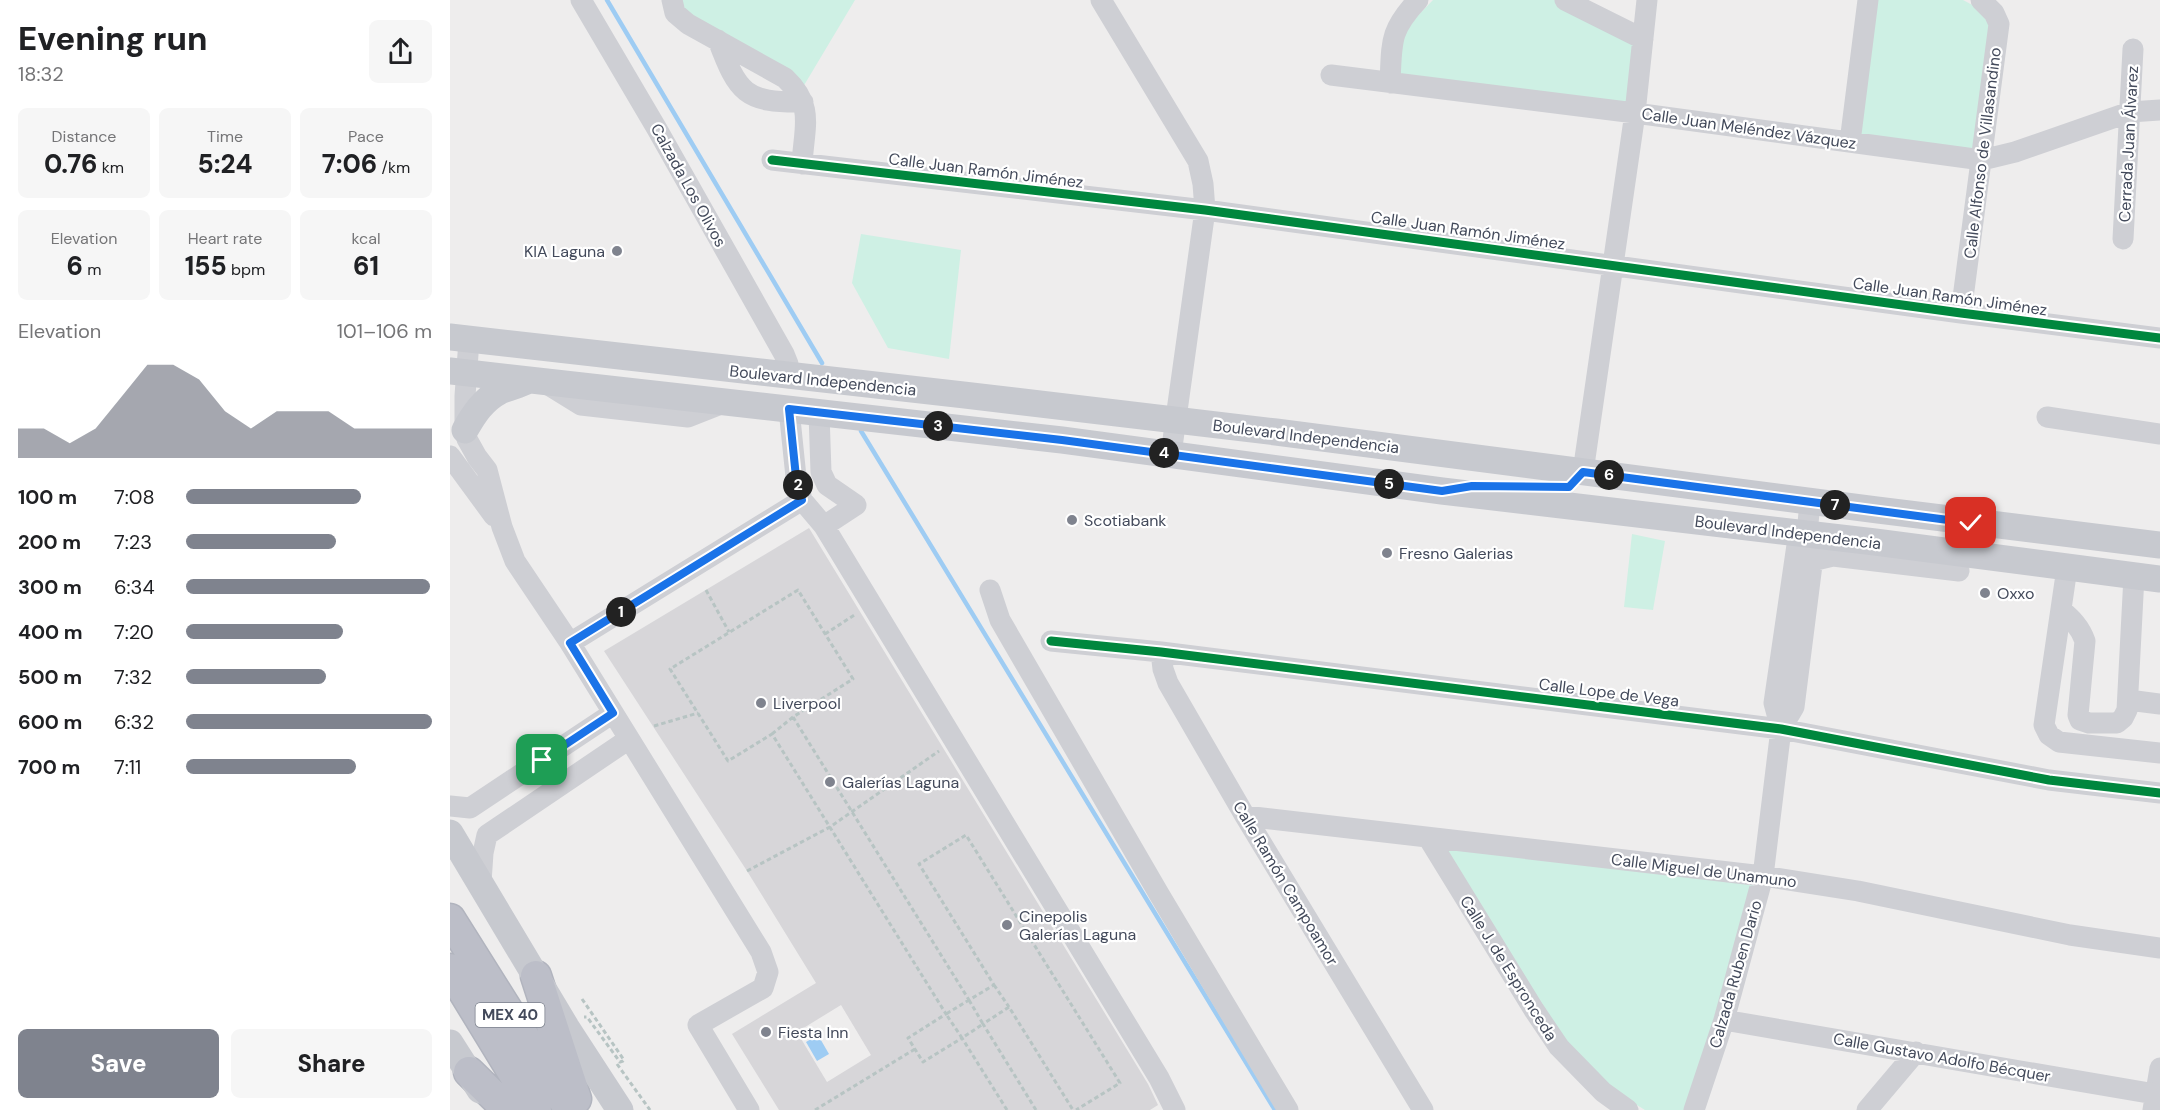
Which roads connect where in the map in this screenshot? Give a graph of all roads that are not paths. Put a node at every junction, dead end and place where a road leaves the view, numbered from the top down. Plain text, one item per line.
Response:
1 (581, 0) edge
2 (672, 0) edge
3 (1101, 0) edge
4 (1418, 0) edge
5 (1565, 0) edge
6 (1647, 0) edge
7 (1868, 0) edge
8 (1981, 0) edge
9 (1643, 39) junction
10 (718, 40) junction
11 (2133, 48) dead end
12 (1331, 75) dead end
13 (1390, 83) junction
14 (803, 102) junction
15 (2160, 110) edge
16 (2130, 112) junction
17 (1635, 113) junction
18 (1850, 142) junction
19 (772, 160) dead end
20 (1982, 160) junction
21 (802, 164) junction
22 (1205, 210) junction
23 (2123, 239) dead end
24 (1614, 265) junction
25 (1961, 313) junction
26 (460, 338) edge
27 (2160, 338) edge
28 (458, 372) edge
29 (788, 374) junction
30 (536, 381) junction
31 (942, 393) junction
32 (789, 409) junction
33 (819, 413) junction
34 (847, 415) junction
35 (2047, 417) dead end
36 (1176, 420) junction
37 (465, 430) junction
38 (2160, 434) edge
39 (1171, 454) junction
40 (450, 456) edge
41 (1583, 472) junction
42 (1692, 486) junction
43 (1442, 491) junction
44 (802, 500) junction
45 (1810, 502) junction
46 (1591, 509) junction
47 (824, 526) junction
48 (502, 527) junction
49 (1807, 534) junction
50 (2160, 545) edge
51 (1812, 561) junction
52 (2160, 565) edge
53 (2075, 568) junction
54 (1959, 571) dead end
55 (2147, 578) edge
56 (990, 590) dead end
57 (2061, 610) junction
58 (1796, 613) junction
59 (1051, 641) dead end
60 (570, 643) junction
61 (1161, 652) junction
62 (2136, 701) dead end
63 (2160, 704) edge
64 (613, 713) junction
65 (1781, 729) junction
66 (629, 739) junction
67 (2160, 753) edge
68 (2160, 793) edge
69 (450, 806) edge
70 (1245, 816) junction
71 (450, 833) edge
72 (1429, 839) junction
73 (1763, 876) junction
74 (481, 882) junction
75 (450, 919) edge
76 (2160, 948) edge
77 (450, 969) edge
78 (536, 976) junction
79 (1724, 1020) junction
80 (450, 1043) edge
81 (1916, 1052) junction
82 (2160, 1068) edge
83 (469, 1072) junction
84 (2157, 1100) edge
85 (492, 1110) edge
86 (508, 1110) edge
87 (536, 1110) edge
88 (570, 1110) edge
89 (580, 1110) edge
90 (620, 1110) edge
91 (749, 1110) edge
92 (1174, 1110) edge
93 (1288, 1110) edge
94 (1423, 1110) edge
95 (1629, 1110) edge
96 (1694, 1110) edge
97 (1867, 1110) edge

1 - 29 street, Calzada Los Olivos
2 - 10 street
3 - 22 street
4 - 13 street
5 - 9 street
6 - 9 street
7 - 18 street
8 - 20 street, Calle Alfonso de Villasandino
9 - 17 street
10 - 14 street
10 - 14 street
11 - 16 street, Cerrada Juan Álvarez
12 - 13 street, Calle Juan Meléndez Vázquez
13 - 17 street, Calle Juan Meléndez Vázquez
14 - 21 street
15 - 16 street, Calle Juan Meléndez Vázquez
16 - 20 street, Calle Juan Meléndez Vázquez
16 - 23 street, Cerrada Juan Álvarez
17 - 18 street, Calle Juan Meléndez Vázquez
17 - 24 street
18 - 20 street, Calle Juan Meléndez Vázquez
19 - 21 street, Calle Juan Ramón Jiménez
20 - 25 street, Calle Alfonso de Villasandino
21 - 22 street, Calle Juan Ramón Jiménez
22 - 24 street, Calle Juan Ramón Jiménez
22 - 36 street
24 - 25 street, Calle Juan Ramón Jiménez
24 - 41 street
25 - 27 street, Calle Juan Ramón Jiménez
26 - 28 street
26 - 29 main road, Boulevard Independencia
28 - 30 main road, Boulevard Independencia
28 - 37 street
29 - 31 main road, Boulevard Independencia
30 - 32 main road, Boulevard Independencia
30 - 37 main road
31 - 34 main road
31 - 36 main road, Boulevard Independencia
32 - 33 main road, Boulevard Independencia
32 - 44 street
33 - 34 main road, Boulevard Independencia
33 - 47 street
34 - 39 main road, Boulevard Independencia
35 - 38 street
36 - 39 street
36 - 41 main road, Boulevard Independencia
37 - 48 street
39 - 43 main road, Boulevard Independencia
40 - 48 street
41 - 42 main road, Boulevard Independencia
41 - 43 main road
42 - 45 main road, Boulevard Independencia
42 - 46 main road
43 - 46 main road, Boulevard Independencia
44 - 47 street
44 - 60 street
45 - 49 street, Calzada Ruben Dario
45 - 50 main road, Boulevard Independencia
46 - 49 main road, Boulevard Independencia
47 - 92 street
48 - 60 street
49 - 51 street, Calzada Ruben Dario
49 - 53 main road, Boulevard Independencia
49 - 58 street, Calzada Ruben Dario
51 - 54 street
51 - 58 street, Calzada Ruben Dario
52 - 53 main road
53 - 55 main road, Boulevard Independencia
53 - 57 street
55 - 57 street
56 - 93 street
57 - 67 street
58 - 65 street, Calzada Ruben Dario
59 - 61 street, Calle Lope de Vega
60 - 64 street
61 - 65 street, Calle Lope de Vega
61 - 70 street, Calle Ramón Campoamor
62 - 63 street
64 - 66 street
64 - 69 street
65 - 68 street, Calle Lope de Vega
65 - 73 street, Calzada Ruben Dario
66 - 74 street
66 - 91 street
70 - 72 street, Calle Miguel de Unamuno
70 - 94 street, Calle Ramón Campoamor
71 - 74 main road
72 - 73 street, Calle Miguel de Unamuno
72 - 95 street, Calle J. de Espronceda
73 - 76 street, Calle Miguel de Unamuno
73 - 79 street, Calzada Ruben Dario
74 - 78 main road
75 - 88 highway, MEX 40
77 - 87 highway, MEX 40
78 - 89 highway
78 - 90 main road
79 - 81 street, Calle Gustavo Adolfo Bécquer
79 - 96 street, Calzada Ruben Dario
80 - 83 main road
81 - 84 street, Calle Gustavo Adolfo Bécquer
81 - 97 street
82 - 84 street
83 - 85 main road
83 - 86 highway

